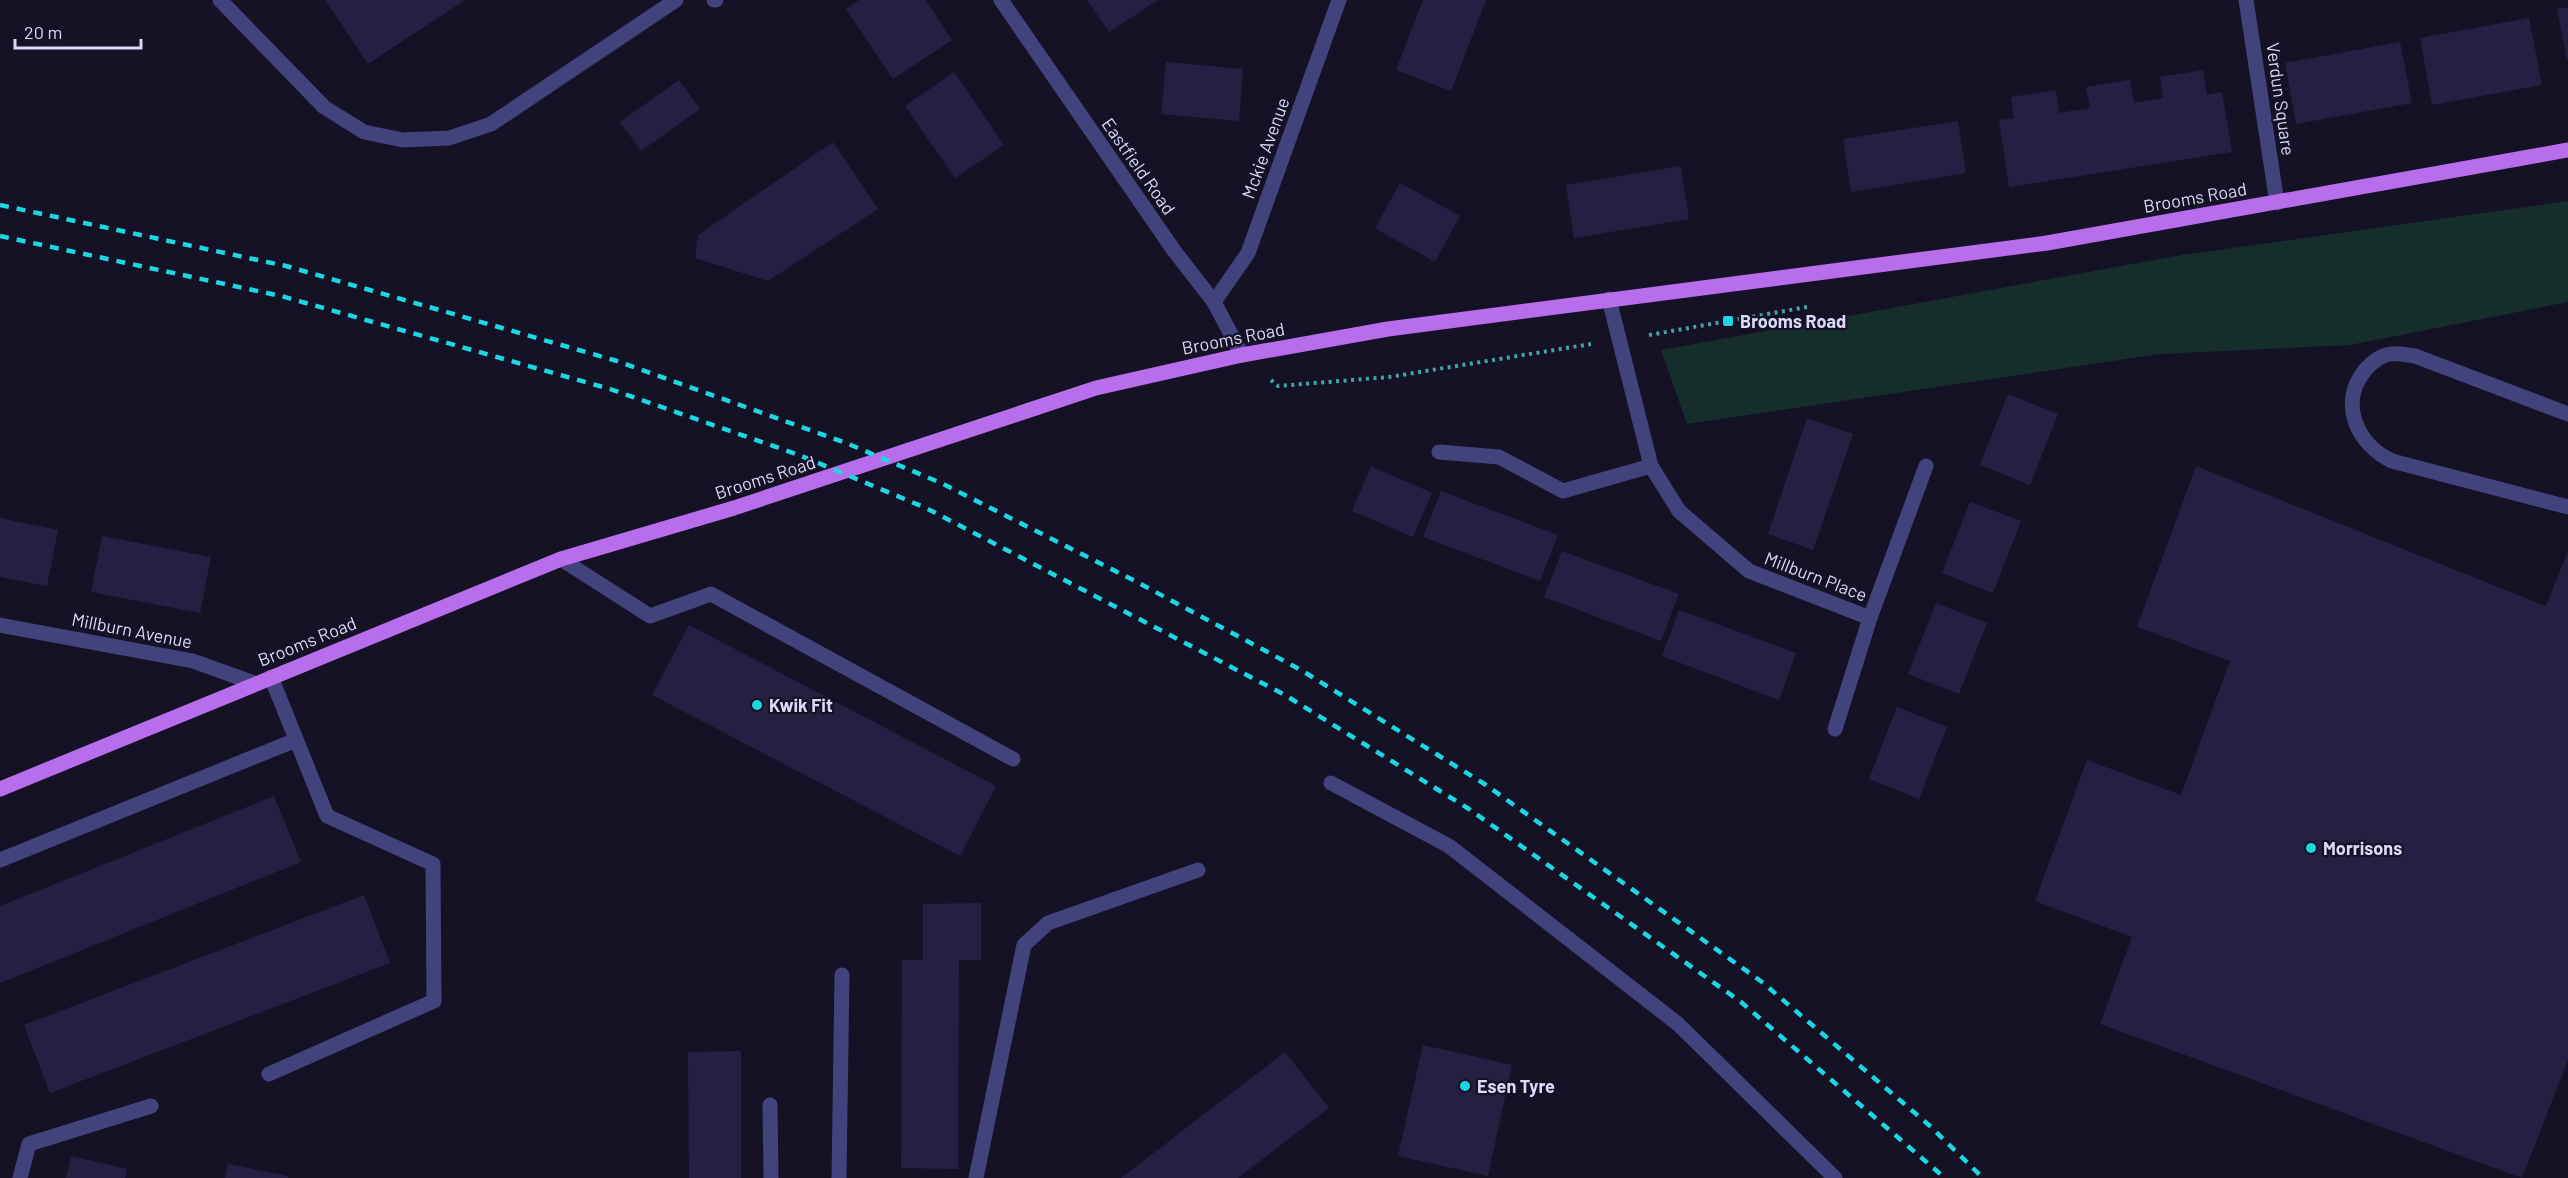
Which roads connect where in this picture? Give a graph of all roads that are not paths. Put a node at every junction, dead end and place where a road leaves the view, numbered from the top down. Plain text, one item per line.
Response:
1 (220, 0) edge
2 (676, 0) edge
3 (1001, 0) edge
4 (1339, 0) edge
5 (2246, 0) edge
6 (2568, 150) edge
7 (2277, 203) junction
8 (1609, 299) junction
9 (1214, 302) junction
10 (1242, 355) junction
11 (2568, 414) edge
12 (1439, 452) dead end
13 (1651, 466) junction
14 (1926, 466) dead end
15 (2568, 507) edge
16 (561, 559) junction
17 (1870, 618) junction
18 (0, 625) edge
19 (271, 677) junction
20 (254, 683) junction
21 (1835, 729) dead end
22 (296, 740) junction
23 (1013, 759) dead end
24 (1331, 783) dead end
25 (0, 789) edge
26 (0, 860) edge
27 (1198, 870) dead end
28 (842, 975) dead end
29 (268, 1074) dead end
30 (770, 1105) dead end
31 (151, 1106) dead end
32 (20, 1178) edge
33 (771, 1178) edge
34 (839, 1178) edge
35 (976, 1178) edge
36 (1834, 1178) edge

1 - 2 street
3 - 9 street, Eastfield Road
4 - 9 street, Mckie Avenue
5 - 7 street, Verdun Square
6 - 7 main road, Brooms Road
7 - 8 main road, Brooms Road
8 - 10 main road, Brooms Road
8 - 13 street, Millburn Place
9 - 10 street, Eastfield Road
10 - 16 main road, Brooms Road
11 - 15 street
12 - 13 street
13 - 17 street, Millburn Place
14 - 17 street
16 - 19 main road, Brooms Road
16 - 23 street
17 - 21 street
18 - 20 street, Millburn Avenue
19 - 20 main road, Brooms Road
19 - 22 street
20 - 25 main road, Brooms Road
22 - 26 street
22 - 29 street
24 - 36 street
27 - 35 street
28 - 34 street
30 - 33 street
31 - 32 street

